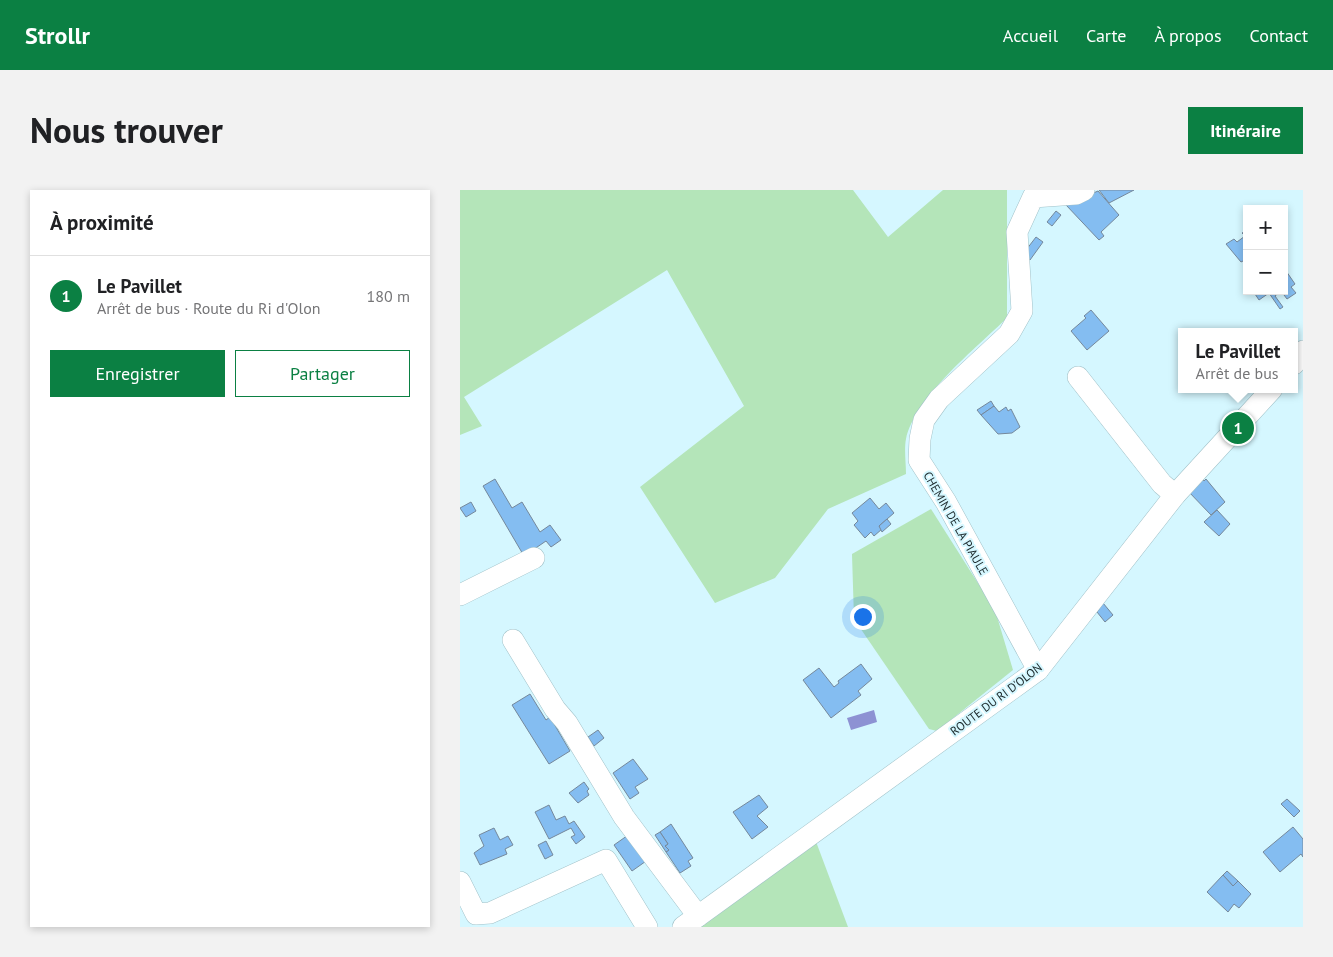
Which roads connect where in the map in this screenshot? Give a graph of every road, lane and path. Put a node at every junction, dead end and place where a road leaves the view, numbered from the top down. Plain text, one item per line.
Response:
1 (1084, 190) edge
2 (1032, 193) edge
3 (1078, 377) dead end
4 (1268, 393) edge
5 (1175, 495) junction
6 (534, 558) dead end
7 (460, 595) edge
8 (513, 640) dead end
9 (1038, 670) junction
10 (460, 882) edge
11 (691, 922) edge
12 (647, 927) edge

1 - 2 street, CHEMIN DE LA PIAULE
2 - 9 street, CHEMIN DE LA PIAULE
3 - 5 street
4 - 5 street, ROUTE DU RI D'OLON
5 - 9 street, ROUTE DU RI D'OLON
6 - 7 street
8 - 11 street
9 - 11 street, ROUTE DU RI D'OLON
10 - 12 street

